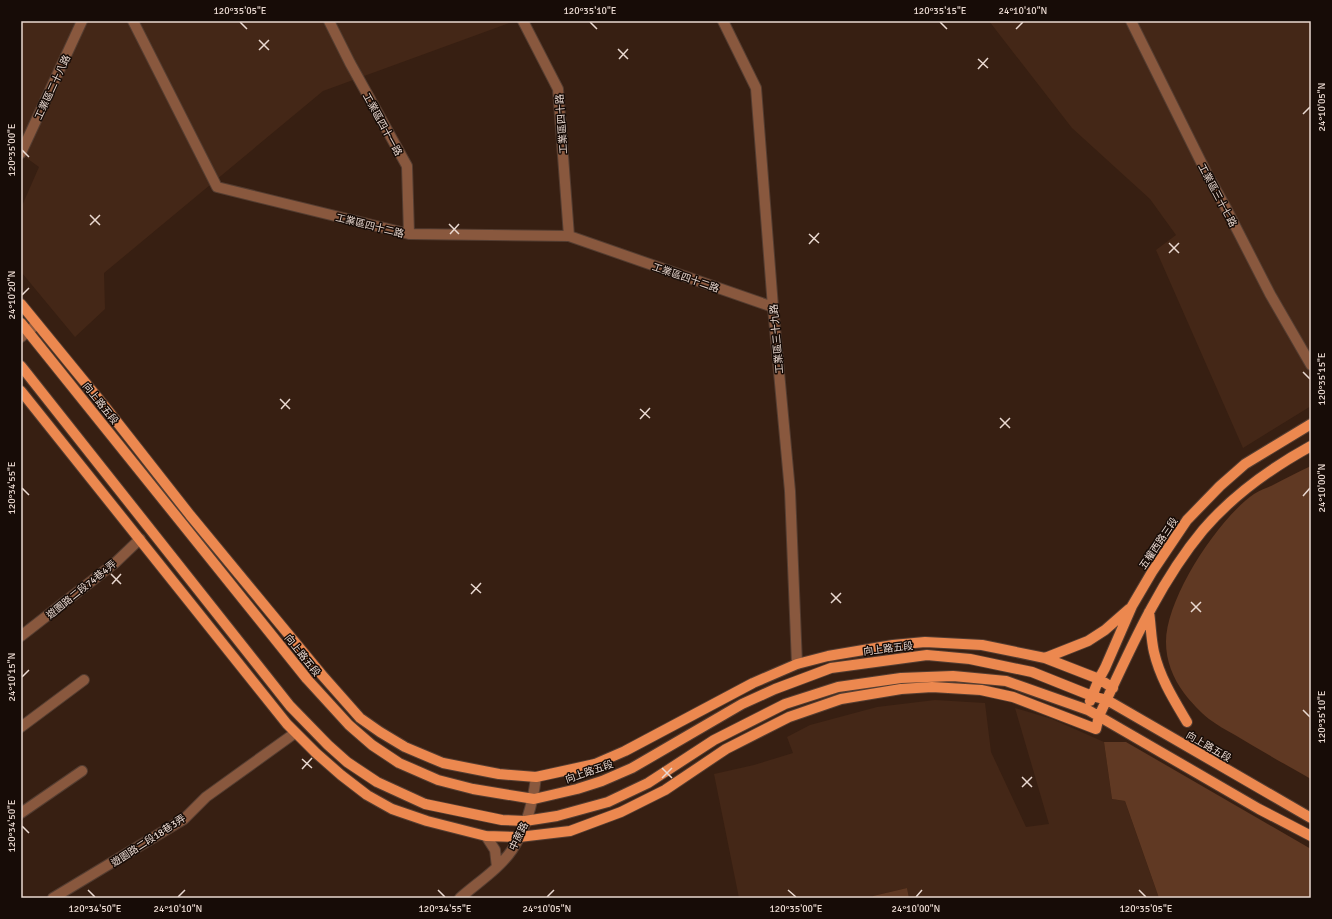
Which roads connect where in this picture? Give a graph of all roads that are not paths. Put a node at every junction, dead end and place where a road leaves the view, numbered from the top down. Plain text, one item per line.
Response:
1 (82, 21) edge
2 (133, 21) edge
3 (329, 21) edge
4 (523, 21) edge
5 (723, 21) edge
6 (1131, 21) edge
7 (21, 152) edge
8 (409, 234) junction
9 (569, 236) junction
10 (21, 304) edge
11 (773, 307) junction
12 (21, 323) edge
13 (37, 324) junction
14 (25, 334) edge
15 (1311, 365) edge
16 (21, 366) edge
17 (21, 391) edge
18 (1311, 424) edge
19 (1311, 446) edge
20 (140, 540) junction
21 (1132, 606) junction
22 (1149, 612) junction
23 (21, 636) edge
24 (1045, 658) junction
25 (797, 664) junction
26 (1099, 679) junction
27 (84, 680) dead end
28 (1113, 688) junction
29 (1092, 696) junction
30 (1107, 700) junction
31 (1088, 710) junction
32 (1099, 716) junction
33 (1187, 722) dead end
34 (1082, 723) junction
35 (21, 727) edge
36 (296, 733) junction
37 (82, 771) dead end
38 (536, 777) junction
39 (534, 799) junction
40 (21, 813) edge
41 (1311, 818) edge
42 (525, 821) junction
43 (486, 836) junction
44 (1311, 836) edge
45 (519, 837) junction
46 (497, 867) junction
47 (53, 898) edge
48 (460, 898) edge

1 - 7 street, 工業區二十八路
2 - 8 street, 工業區四十二路
3 - 8 street, 工業區四十一路
4 - 9 street, 工業區四十路
5 - 11 street, 工業區三十九路
6 - 15 street, 工業區三十七路
8 - 9 street, 工業區四十二路
9 - 11 street, 工業區四十二路
10 - 13 main road, 向上路五段
11 - 25 street, 工業區三十九路
12 - 14 main road, 向上路五段
13 - 14 street
13 - 38 main road, 向上路五段
14 - 39 main road, 向上路五段
16 - 42 main road
17 - 20 main road
18 - 21 main road, 五權西路三段
19 - 22 main road
20 - 23 street, 遊園路二段74巷4弄
20 - 36 main road
21 - 24 main road
21 - 26 main road, 五權西路三段
22 - 28 main road
22 - 33 main road
24 - 25 main road, 向上路五段
24 - 26 main road, 向上路五段
25 - 38 main road, 向上路五段
26 - 28 main road, 向上路五段
26 - 29 main road, 五權西路三段
27 - 35 street
28 - 30 main road
29 - 30 main road, 向上路五段
29 - 31 main road, 五權西路三段
29 - 39 main road, 向上路五段
30 - 32 main road
30 - 41 main road, 向上路五段
31 - 32 main road
31 - 34 main road, 五權西路三段
31 - 42 main road
32 - 34 main road
32 - 44 main road
34 - 45 main road
36 - 43 main road
36 - 47 street, 遊園路二段18巷3弄
37 - 40 street
38 - 39 street, 中蔗路
39 - 42 street, 中蔗路
42 - 45 street, 中蔗路
43 - 45 main road
43 - 46 street
45 - 46 street, 中蔗路
46 - 48 street, 中蔗路

